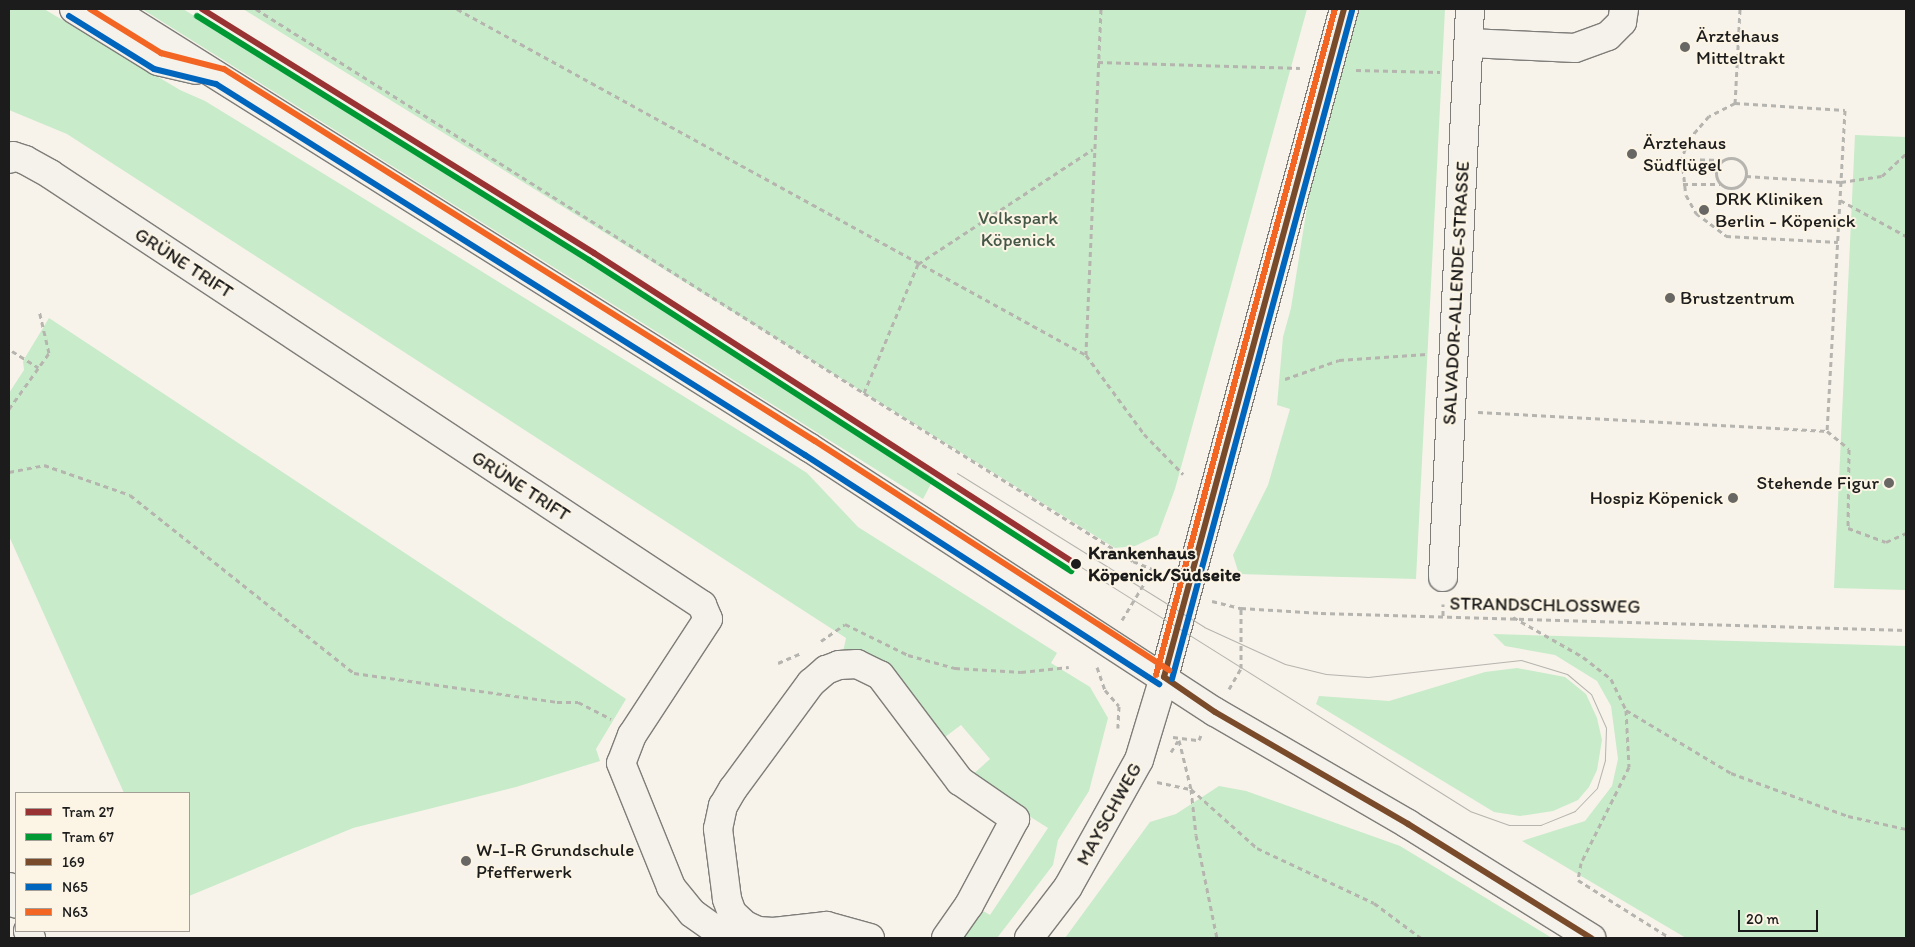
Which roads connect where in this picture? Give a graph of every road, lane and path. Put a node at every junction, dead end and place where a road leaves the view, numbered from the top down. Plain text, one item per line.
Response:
1 (74, 9) edge
2 (111, 9) edge
3 (256, 9) edge
4 (457, 9) edge
5 (1101, 9) edge
6 (1344, 9) edge
7 (1470, 9) edge
8 (1624, 9) edge
9 (1740, 9) edge
10 (1469, 43) junction
11 (1098, 62) junction
12 (1329, 69) junction
13 (1409, 71) dead end
14 (219, 76) junction
15 (1735, 103) junction
16 (1093, 149) junction
17 (1906, 154) edge
18 (9, 159) edge
19 (1682, 159) junction
20 (1722, 160) junction
21 (1746, 176) junction
22 (1841, 182) junction
23 (1683, 184) junction
24 (1720, 184) junction
25 (1840, 200) junction
26 (1906, 236) edge
27 (1838, 242) junction
28 (918, 264) junction
29 (39, 310) dead end
30 (12, 351) dead end
31 (1086, 354) junction
32 (1453, 354) junction
33 (38, 368) junction
34 (1285, 379) dead end
35 (864, 393) junction
36 (9, 407) edge
37 (1488, 412) dead end
38 (1826, 430) junction
39 (9, 472) edge
40 (1183, 474) dead end
41 (1906, 533) edge
42 (1443, 577) dead end
43 (1187, 587) junction
44 (1512, 617) junction
45 (1906, 630) edge
46 (815, 645) dead end
47 (807, 651) dead end
48 (778, 663) dead end
49 (1069, 667) dead end
50 (1164, 677) junction
51 (1626, 710) junction
52 (613, 720) dead end
53 (1179, 740) dead end
54 (1154, 781) dead end
55 (1191, 789) junction
56 (1906, 829) edge
57 (9, 887) edge
58 (15, 902) edge
59 (728, 938) edge
60 (870, 938) edge
61 (946, 938) edge
62 (1029, 938) edge
63 (1216, 938) edge
64 (1421, 938) edge
65 (1592, 938) edge
66 (1670, 938) edge

1 - 14 main road
2 - 14 main road
3 - 35 path, STRANDSCHLOSSWEG
4 - 28 path
5 - 11 path
6 - 12 main road
7 - 10 main road, SALVADOR-ALLENDE-STRASSE
8 - 10 main road
9 - 15 path
10 - 32 main road, SALVADOR-ALLENDE-STRASSE
11 - 12 path
11 - 16 path
12 - 13 path
12 - 43 main road
14 - 50 main road
15 - 19 path
15 - 22 path
16 - 28 path
16 - 31 path
17 - 22 path
18 - 59 main road, GRÜNE TRIFT
19 - 20 path
19 - 23 path
20 - 21 path
20 - 24 path
21 - 22 path
21 - 24 path
22 - 25 path
23 - 24 path
23 - 27 path
25 - 26 path
25 - 27 path
27 - 38 path
28 - 31 path
28 - 35 path
29 - 33 path
30 - 33 path
31 - 40 path
32 - 34 path
32 - 42 main road, SALVADOR-ALLENDE-STRASSE
33 - 36 path
35 - 43 path, STRANDSCHLOSSWEG
37 - 38 path
38 - 41 path
39 - 52 path
43 - 44 path, STRANDSCHLOSSWEG
43 - 50 main road
44 - 45 path, STRANDSCHLOSSWEG
44 - 51 path
46 - 49 path
47 - 48 path
50 - 62 main road, MAYSCHWEG
50 - 65 main road
51 - 56 path
51 - 66 path
53 - 55 path
54 - 55 path
55 - 63 path
55 - 64 path
57 - 58 main road
60 - 61 main road

